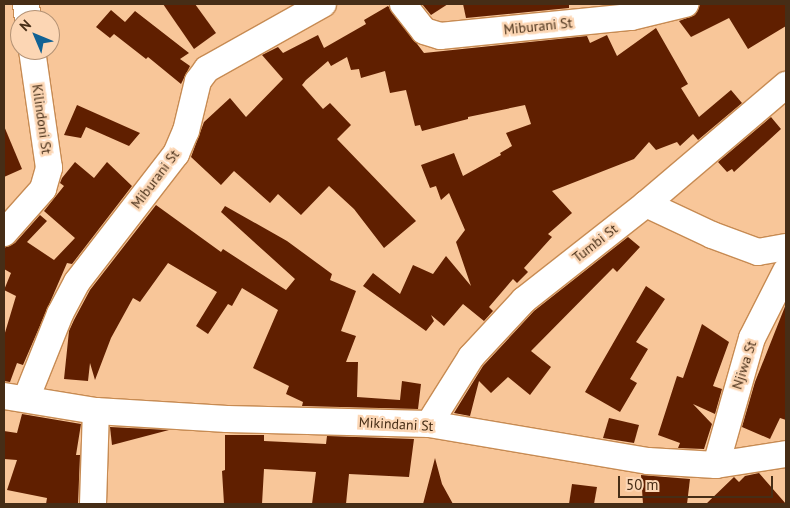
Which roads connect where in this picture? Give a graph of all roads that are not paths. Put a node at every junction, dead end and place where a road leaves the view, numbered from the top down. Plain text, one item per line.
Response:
1 (323, 4) edge
2 (403, 4) edge
3 (685, 4) edge
4 (33, 60) edge
5 (786, 85) edge
6 (646, 204) junction
7 (4, 233) edge
8 (786, 247) edge
9 (786, 271) edge
10 (15, 398) edge
11 (96, 411) junction
12 (429, 424) junction
13 (786, 454) edge
14 (716, 465) junction
15 (93, 504) edge

1 - 10 street, Miburani St
2 - 3 street, Miburani St
4 - 7 street, Kilindoni St
5 - 6 street, Tumbi St
6 - 8 street
6 - 12 street, Tumbi St
9 - 14 street, Njiwa St
10 - 11 street, Mikindani St
11 - 12 street, Mikindani St
11 - 15 street
12 - 14 street, Mikindani St
13 - 14 street, Mikindani St

